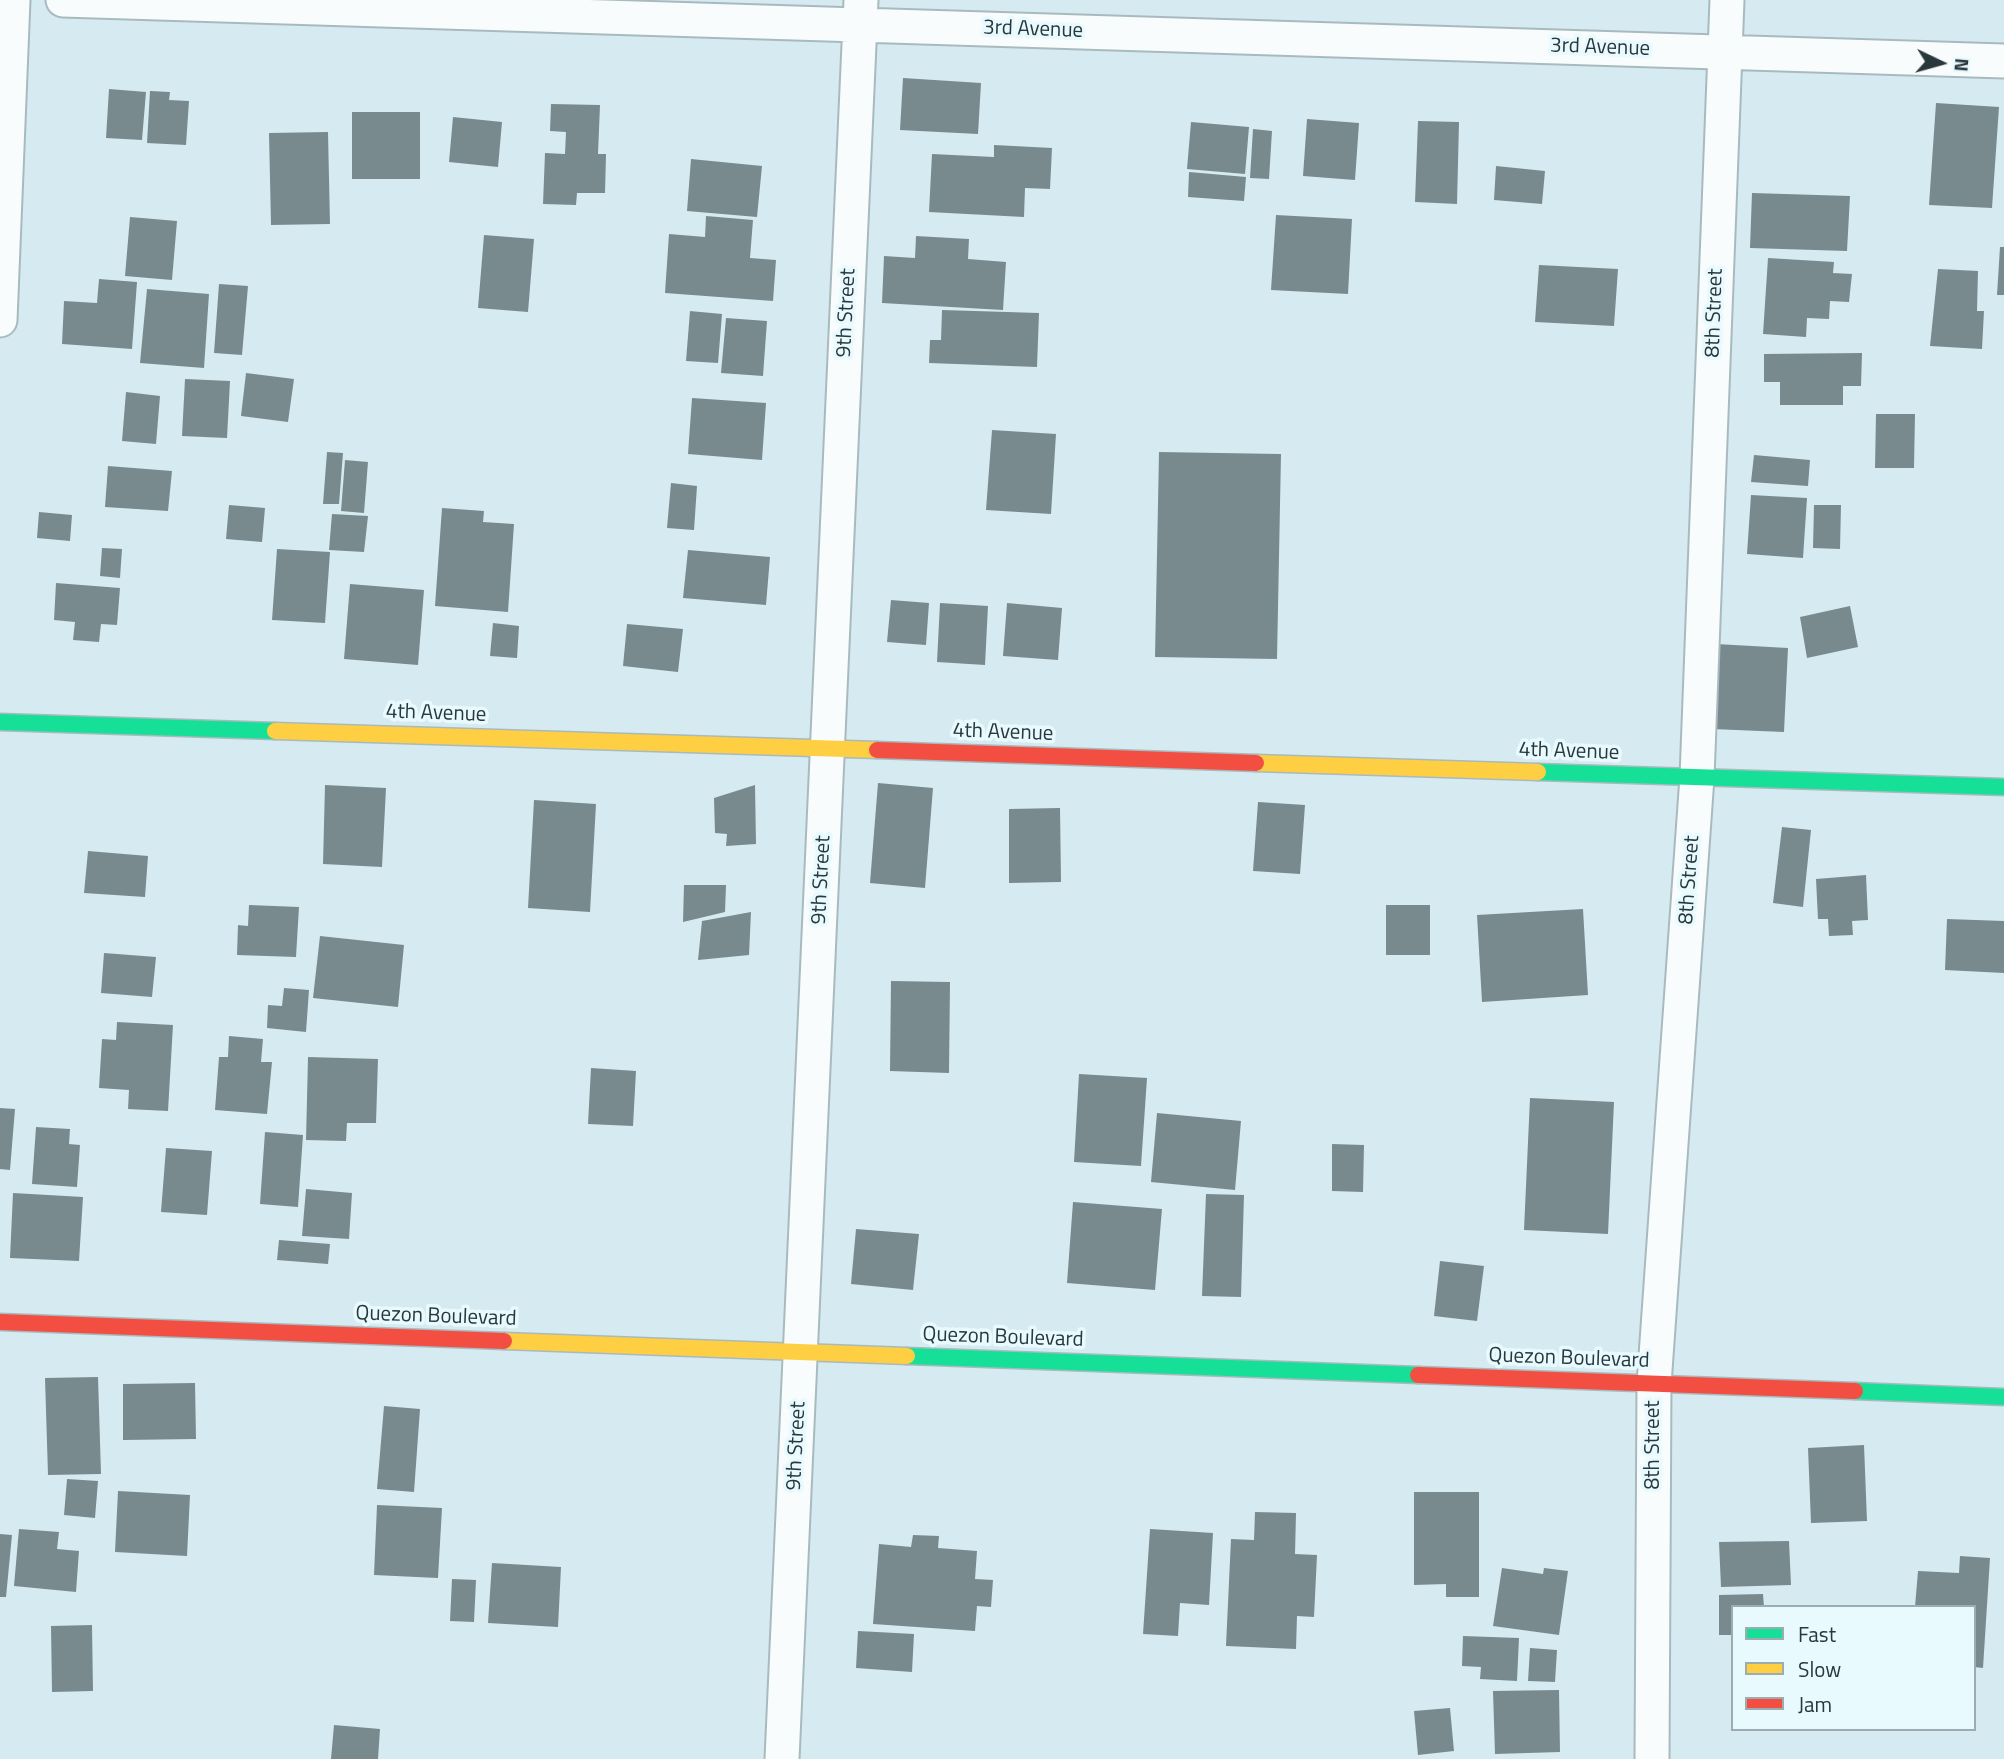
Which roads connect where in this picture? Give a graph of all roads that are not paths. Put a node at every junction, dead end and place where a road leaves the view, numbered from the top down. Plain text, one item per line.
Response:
1 (13, 0) edge
2 (63, 0) edge
3 (1727, 0) edge
4 (860, 12) edge
5 (1725, 52) junction
6 (2004, 61) edge
7 (0, 320) edge
8 (0, 722) edge
9 (828, 748) junction
10 (1697, 777) junction
11 (2004, 787) edge
12 (0, 1322) edge
13 (801, 1352) junction
14 (1654, 1384) junction
15 (2004, 1397) edge
16 (782, 1759) edge
17 (1652, 1759) edge

1 - 7 street
2 - 4 street, 3rd Avenue
3 - 5 street, 8th Street
4 - 5 street, 3rd Avenue
4 - 9 street, 9th Street
5 - 6 street, 3rd Avenue
5 - 10 street, 8th Street
8 - 9 main road, 4th Avenue
9 - 10 main road, 4th Avenue
9 - 13 street, 9th Street
10 - 11 main road, 4th Avenue
10 - 14 street, 8th Street
12 - 13 main road, Quezon Boulevard
13 - 14 main road, Quezon Boulevard
13 - 16 street, 9th Street
14 - 15 main road, Quezon Boulevard
14 - 17 street, 8th Street

